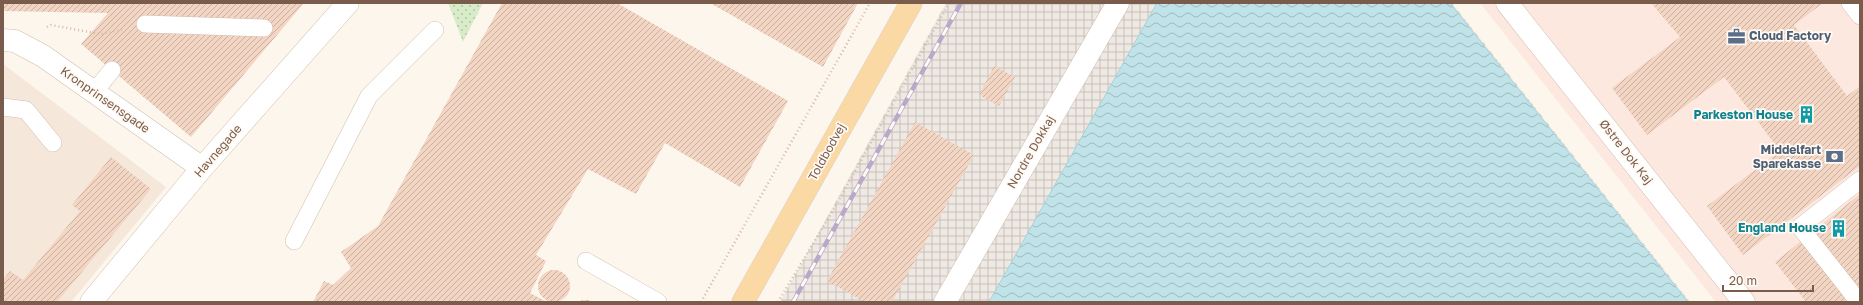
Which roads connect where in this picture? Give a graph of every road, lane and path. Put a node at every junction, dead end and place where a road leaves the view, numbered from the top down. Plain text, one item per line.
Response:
1 (348, 3) edge
2 (870, 3) edge
3 (911, 3) edge
4 (949, 3) edge
5 (1118, 3) edge
6 (1507, 3) edge
7 (1850, 3) edge
8 (1860, 16) edge
9 (145, 24) dead end
10 (123, 30) dead end
11 (435, 30) dead end
12 (100, 34) dead end
13 (258, 34) dead end
14 (3, 40) edge
15 (112, 70) dead end
16 (94, 92) junction
17 (3, 107) edge
18 (52, 143) dead end
19 (202, 168) junction
20 (1860, 180) edge
21 (294, 241) dead end
22 (586, 261) dead end
23 (91, 302) edge
24 (658, 302) edge
25 (701, 302) edge
26 (743, 302) edge
27 (778, 302) edge
28 (945, 302) edge
29 (1744, 302) edge
30 (1859, 302) edge

1 - 19 street, Havnegade
2 - 25 path
3 - 26 main road, Toldbodvej
4 - 27 path
5 - 28 street, Nordre Dokkaj
6 - 29 street, Østre Dok Kaj
7 - 8 lane
9 - 13 lane
10 - 12 path
11 - 21 lane
14 - 16 street, Kronprinsensgade
15 - 16 lane
16 - 19 street, Kronprinsensgade
17 - 18 lane
19 - 23 street, Havnegade
20 - 30 lane
22 - 24 lane

